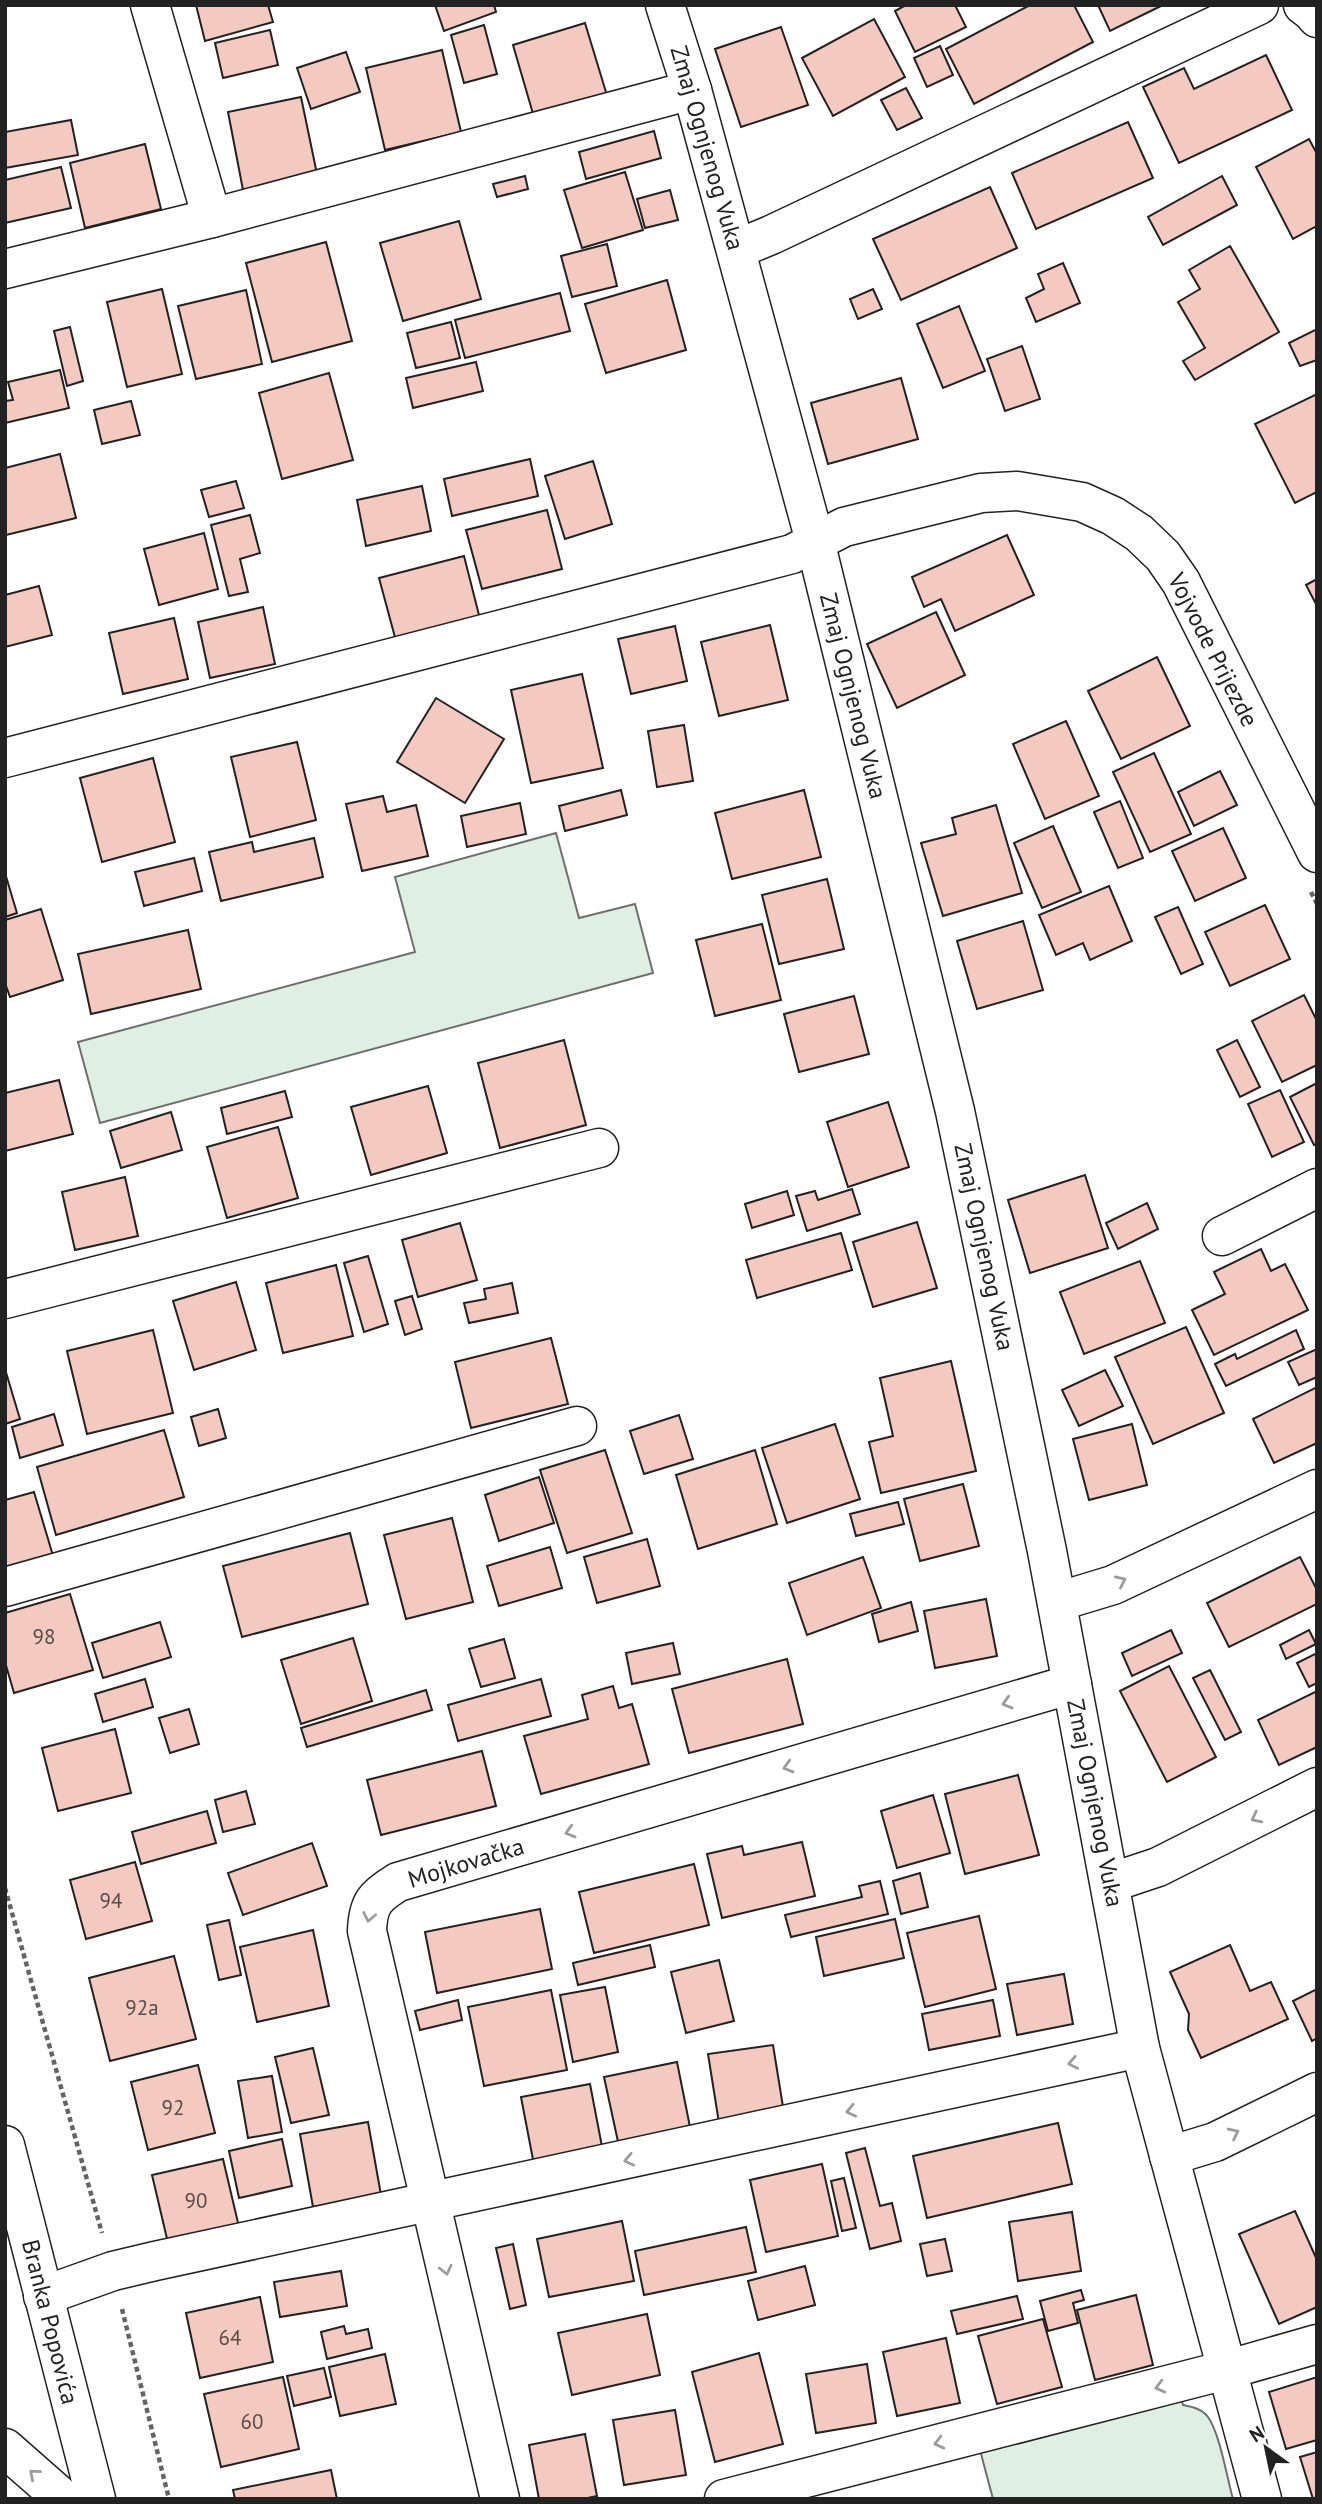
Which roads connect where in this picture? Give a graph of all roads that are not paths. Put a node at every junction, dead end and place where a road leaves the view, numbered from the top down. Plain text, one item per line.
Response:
1 (150, 5) edge
2 (665, 5) edge
3 (1259, 5) edge
4 (1303, 5) edge
5 (1317, 18) edge
6 (692, 90) junction
7 (212, 218) junction
8 (737, 249) junction
9 (5, 269) edge
10 (815, 541) junction
11 (5, 758) edge
12 (1311, 867) edge
13 (600, 1148) dead end
14 (1317, 1188) edge
15 (1222, 1236) dead end
16 (5, 1299) edge
17 (577, 1426) dead end
18 (1317, 1489) edge
19 (5, 1587) edge
20 (1057, 1602) junction
21 (1072, 1684) junction
22 (1317, 1787) edge
23 (1110, 1883) junction
24 (1140, 2048) junction
25 (1317, 2092) edge
26 (5, 2145) edge
27 (1169, 2156) junction
28 (430, 2203) junction
29 (43, 2296) junction
30 (1317, 2344) edge
31 (1226, 2370) junction
32 (5, 2448) edge
33 (63, 2499) edge
34 (96, 2499) edge
35 (500, 2499) edge
36 (724, 2499) edge
37 (1262, 2499) edge

1 - 7 street
2 - 6 street, Zmaj Ognjenog Vuka
3 - 8 street
4 - 5 street
6 - 7 street
6 - 8 street, Zmaj Ognjenog Vuka
7 - 9 street
8 - 10 street, Zmaj Ognjenog Vuka
10 - 11 street, Vojvode Prijezde
10 - 12 street, Vojvode Prijezde
10 - 20 street, Zmaj Ognjenog Vuka
13 - 16 street
14 - 15 street
17 - 19 street
20 -> 18 street
20 - 21 street, Zmaj Ognjenog Vuka
21 - 23 street, Zmaj Ognjenog Vuka
21 -> 28 street, Mojkovačka
22 -> 23 street
23 - 24 street, Zmaj Ognjenog Vuka
24 - 27 street, Zmaj Ognjenog Vuka
24 -> 28 street
27 -> 25 street
26 - 29 street, Branka Popovića
27 - 31 street, Zmaj Ognjenog Vuka
28 - 29 street
28 -> 35 street, Mojkovačka
29 - 34 street, Branka Popovića
30 - 31 street
31 -> 36 street
31 - 37 street, Zmaj Ognjenog Vuka
33 -> 32 street

